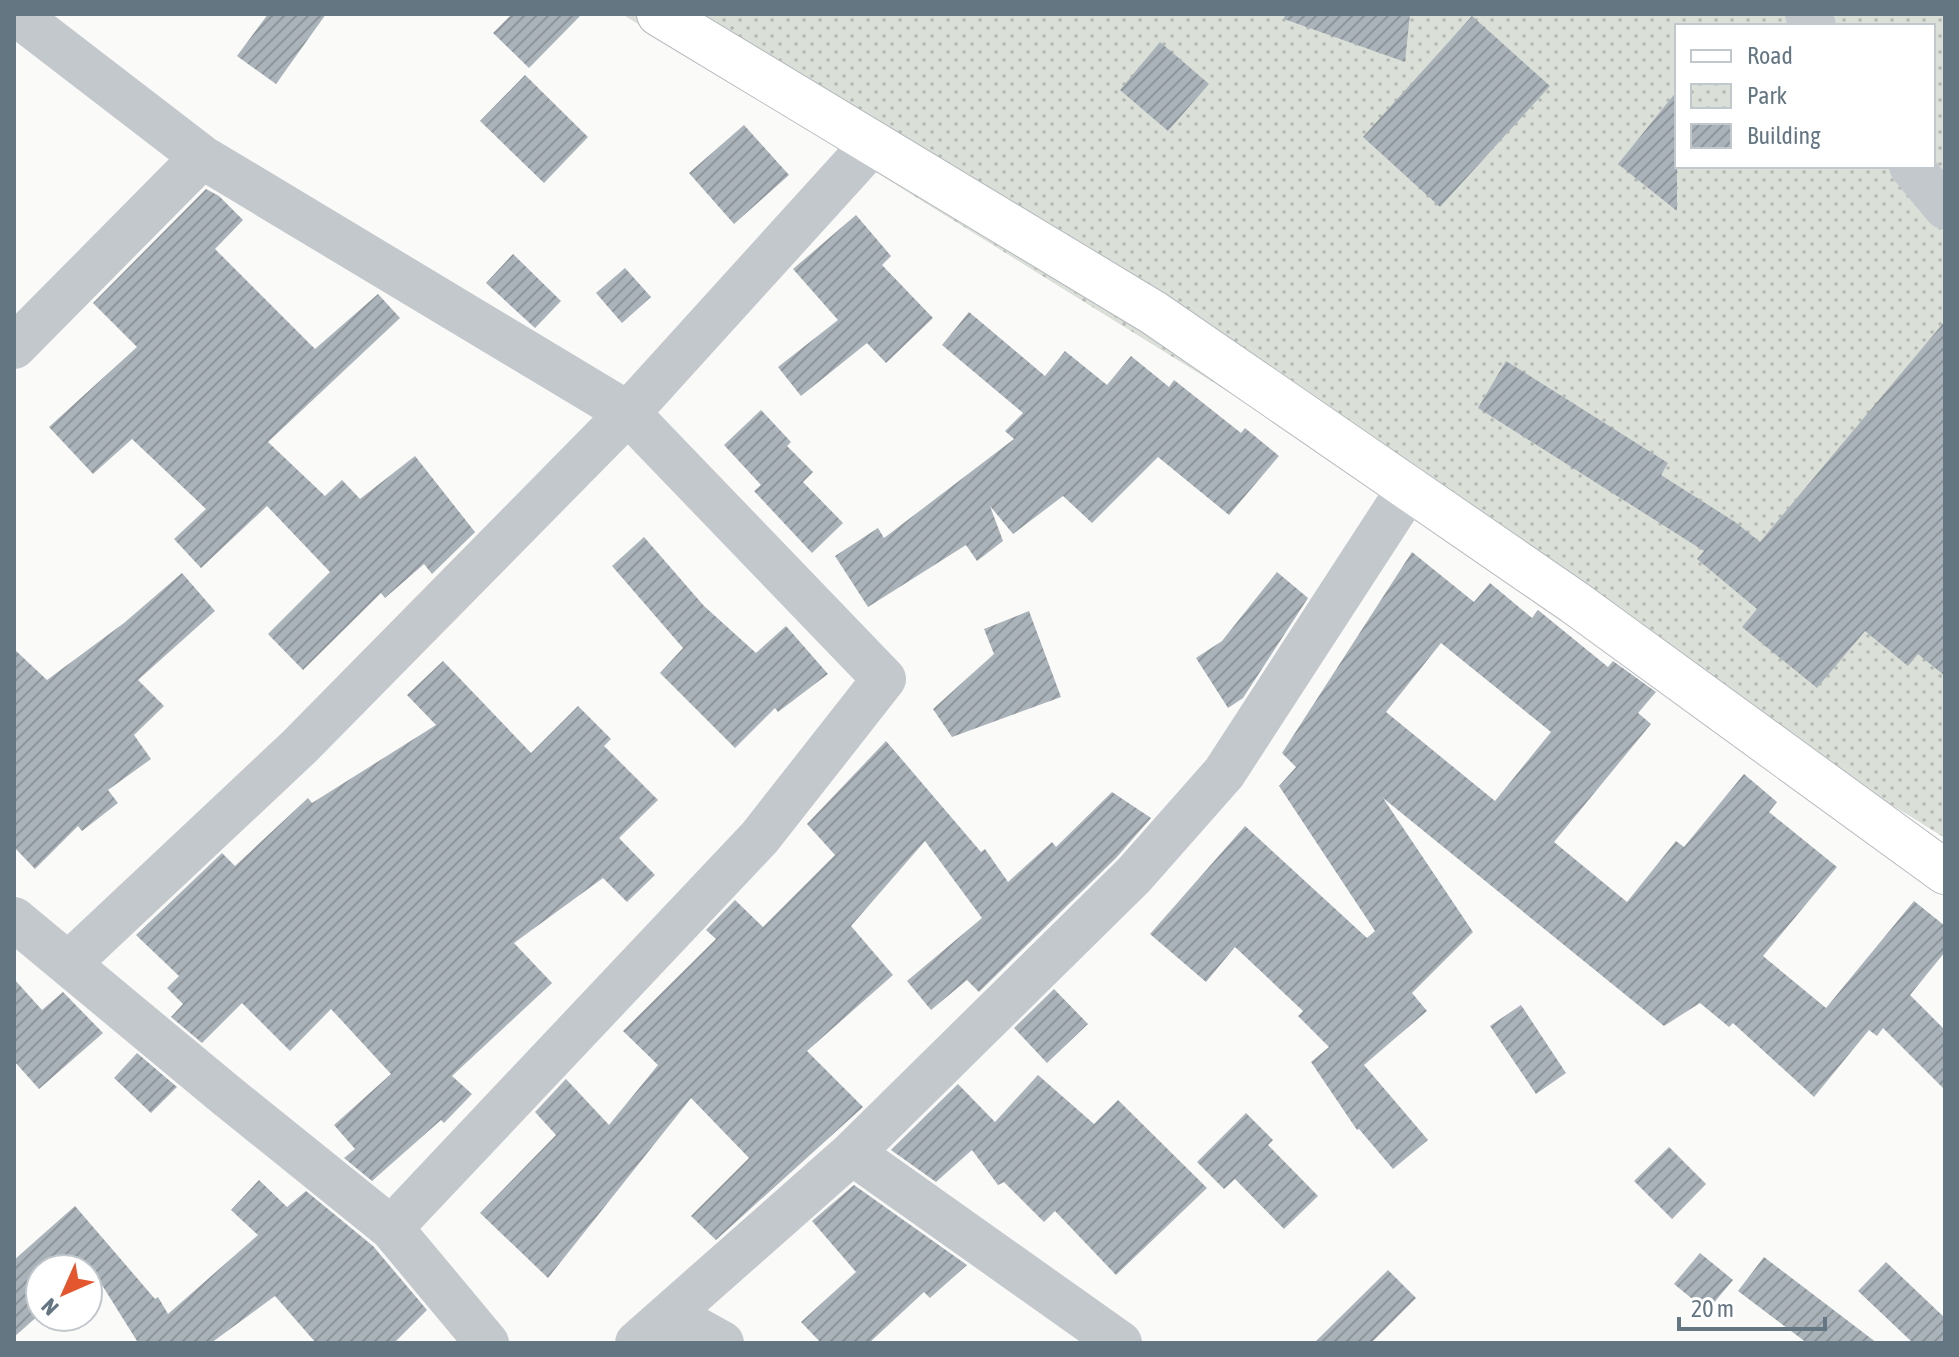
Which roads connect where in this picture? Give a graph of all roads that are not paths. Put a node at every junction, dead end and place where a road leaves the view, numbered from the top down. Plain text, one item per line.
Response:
1 (16, 14) edge
2 (659, 14) edge
3 (873, 143) junction
4 (202, 157) junction
5 (1913, 168) edge
6 (1945, 207) edge
7 (14, 347) edge
8 (628, 413) junction
9 (1409, 488) junction
10 (1945, 872) edge
11 (14, 919) edge
12 (68, 964) junction
13 (852, 1153) junction
14 (391, 1228) junction
15 (670, 1314) junction
16 (487, 1343) edge
17 (637, 1343) edge
18 (722, 1343) edge
19 (1120, 1343) edge

1 - 4 street
2 - 3 main road
3 - 8 street
3 - 9 main road
4 - 7 street
4 - 8 street
5 - 6 street
8 - 12 street
8 - 14 street
9 - 10 main road
9 - 13 street
11 - 12 street
12 - 14 street
13 - 15 street
13 - 19 street
14 - 16 street
15 - 17 street
15 - 18 street

